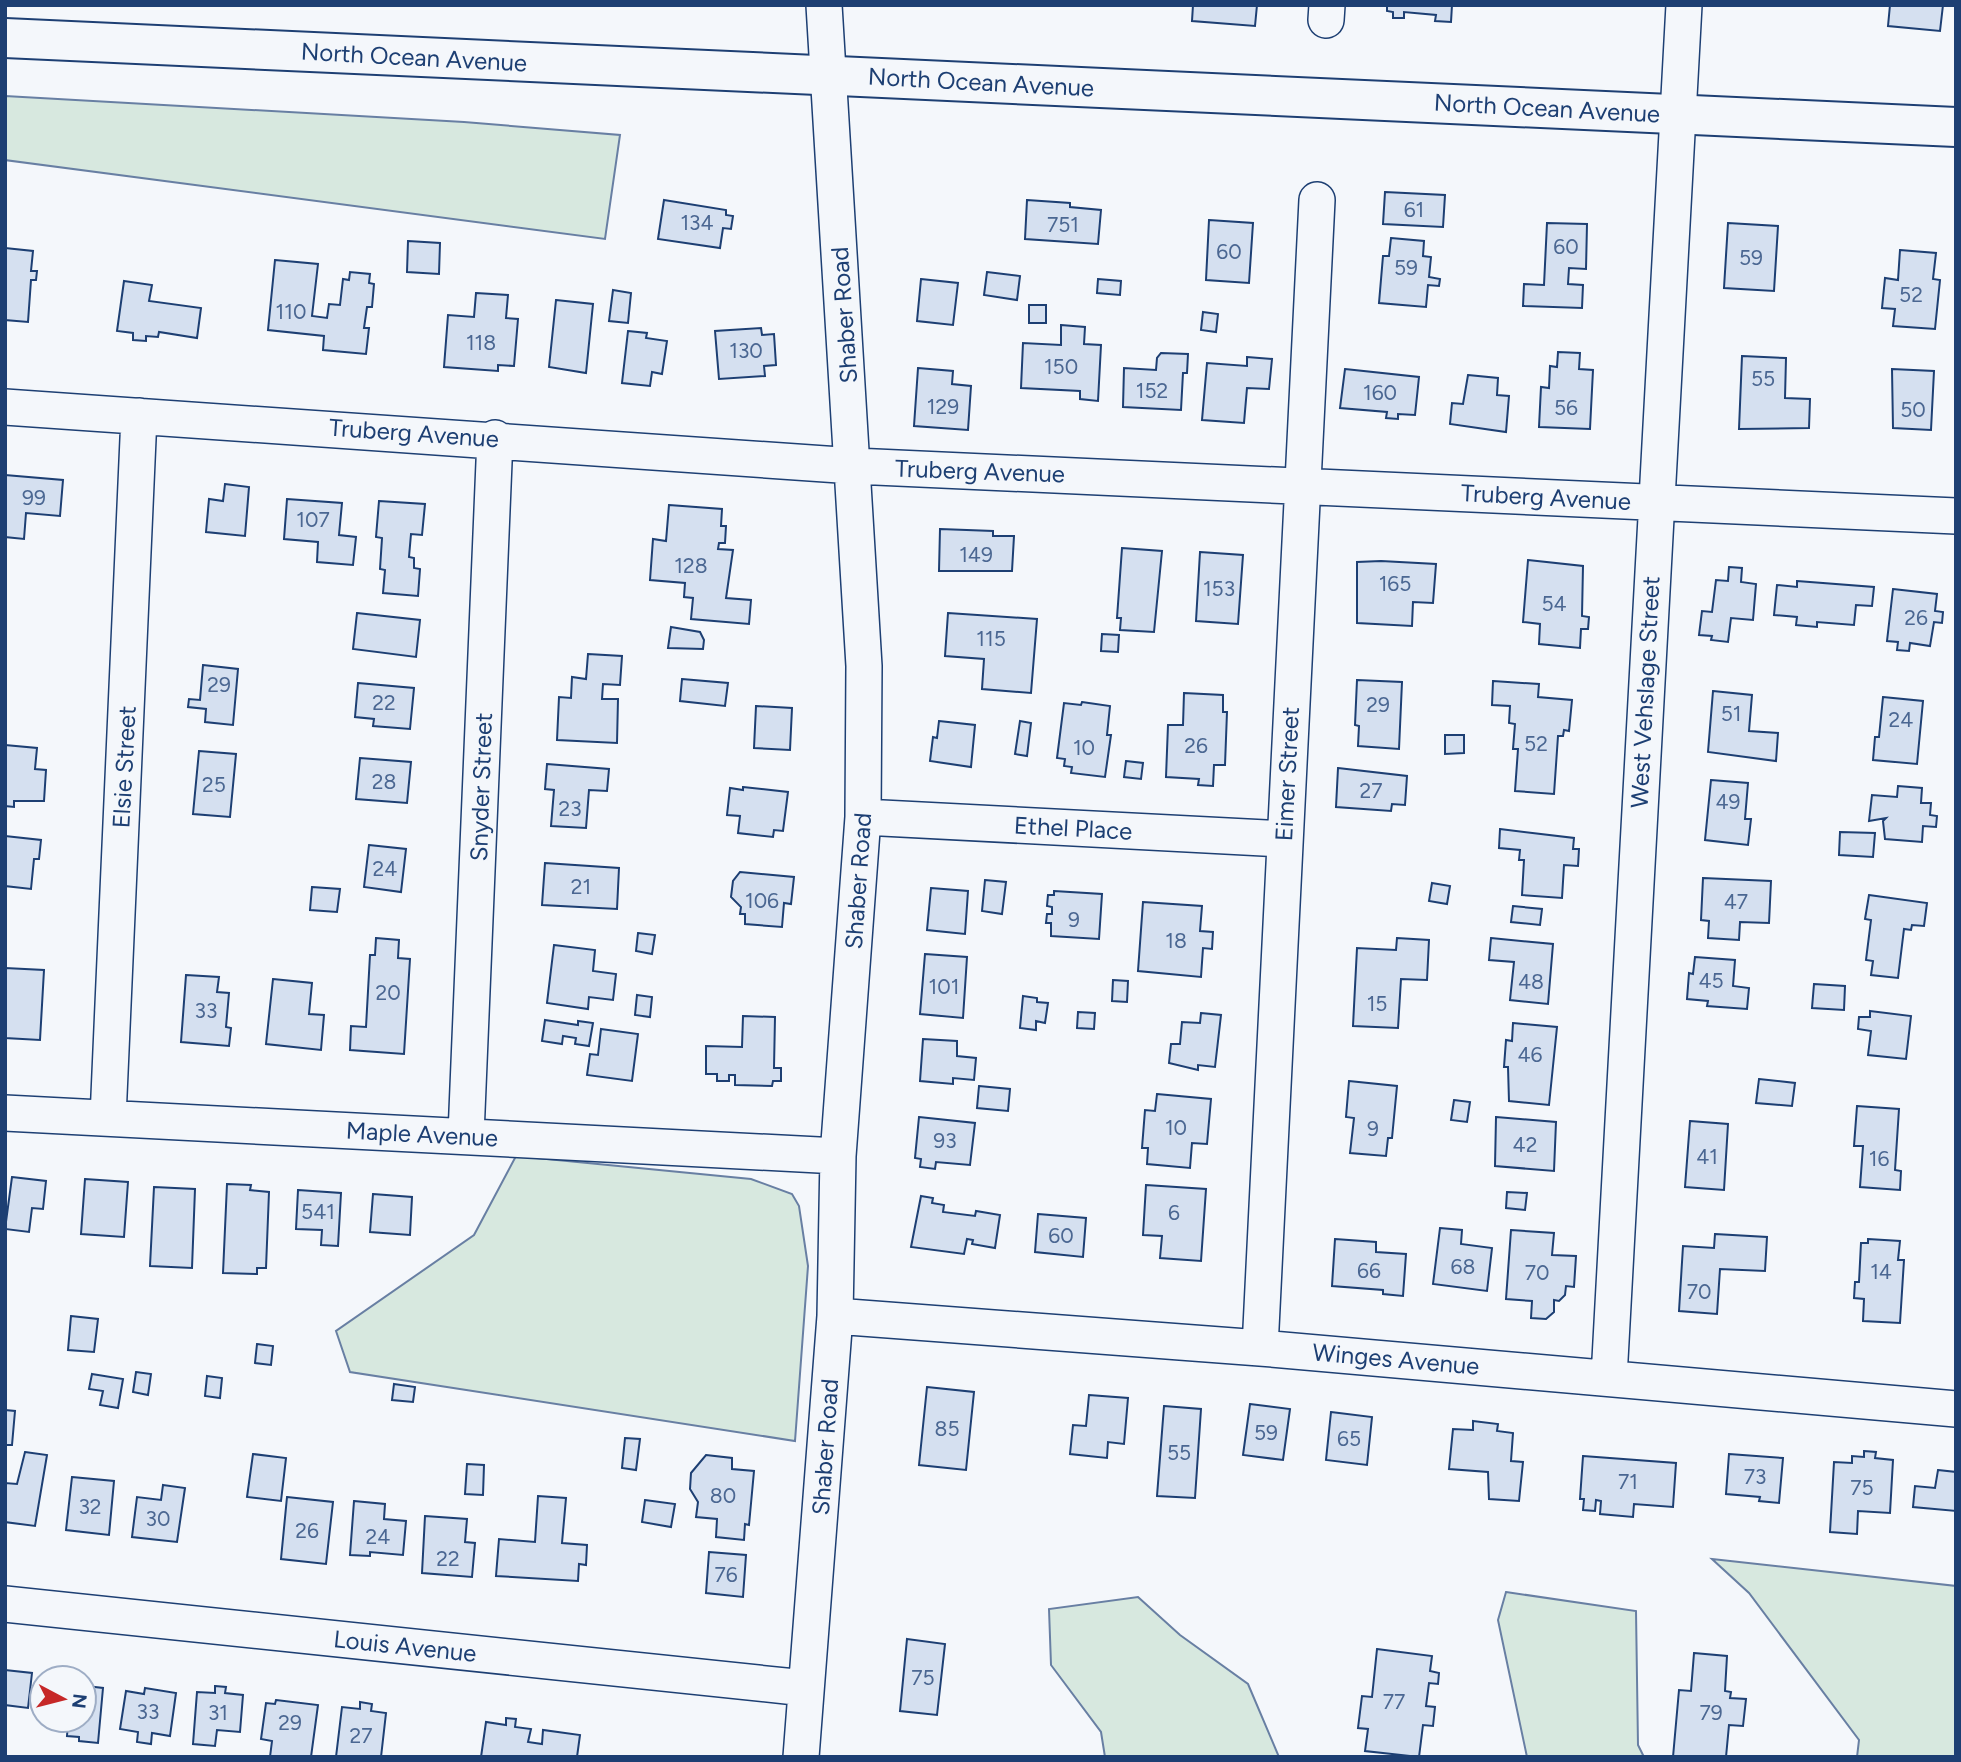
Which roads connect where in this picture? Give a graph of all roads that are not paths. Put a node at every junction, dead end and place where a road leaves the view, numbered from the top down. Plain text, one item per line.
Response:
1 (824, 5) edge
2 (1684, 5) edge
3 (5, 38) edge
4 (828, 75) junction
5 (1679, 114) junction
6 (1956, 127) edge
7 (1317, 200) dead end
8 (5, 407) edge
9 (139, 416) junction
10 (495, 439) junction
11 (854, 466) junction
12 (1303, 485) junction
13 (1655, 502) junction
14 (1956, 516) edge
15 (863, 817) junction
16 (1284, 839) junction
17 (5, 1113) edge
18 (108, 1118) junction
19 (466, 1135) junction
20 (838, 1156) junction
21 (835, 1316) junction
22 (1260, 1348) junction
23 (1609, 1378) junction
24 (1956, 1409) edge
25 (5, 1604) edge
26 (805, 1688) junction
27 (802, 1757) edge

1 - 4 street, Shaber Road
2 - 5 street, West Vehslage Street
3 - 4 main road, North Ocean Avenue
4 - 5 main road, North Ocean Avenue
4 - 11 street, Shaber Road
5 - 6 main road, North Ocean Avenue
5 - 13 street, West Vehslage Street
7 - 12 street, Eimer Street
8 - 9 street, Truberg Avenue
9 - 10 street, Truberg Avenue
9 - 18 street, Elsie Street
10 - 11 street, Truberg Avenue
10 - 19 street, Snyder Street
11 - 12 street, Truberg Avenue
11 - 15 street, Shaber Road
12 - 13 street, Truberg Avenue
12 - 16 street, Eimer Street
13 - 14 street, Truberg Avenue
13 - 23 street, West Vehslage Street
15 - 16 street, Ethel Place
15 - 20 street, Shaber Road
16 - 22 street, Eimer Street
17 - 18 street, Maple Avenue
18 - 19 street, Maple Avenue
19 - 20 street, Maple Avenue
20 - 21 street, Shaber Road
21 - 22 street, Winges Avenue
21 - 26 street, Shaber Road
22 - 23 street, Winges Avenue
23 - 24 street, Winges Avenue
25 - 26 street, Louis Avenue
26 - 27 street, Shaber Road

